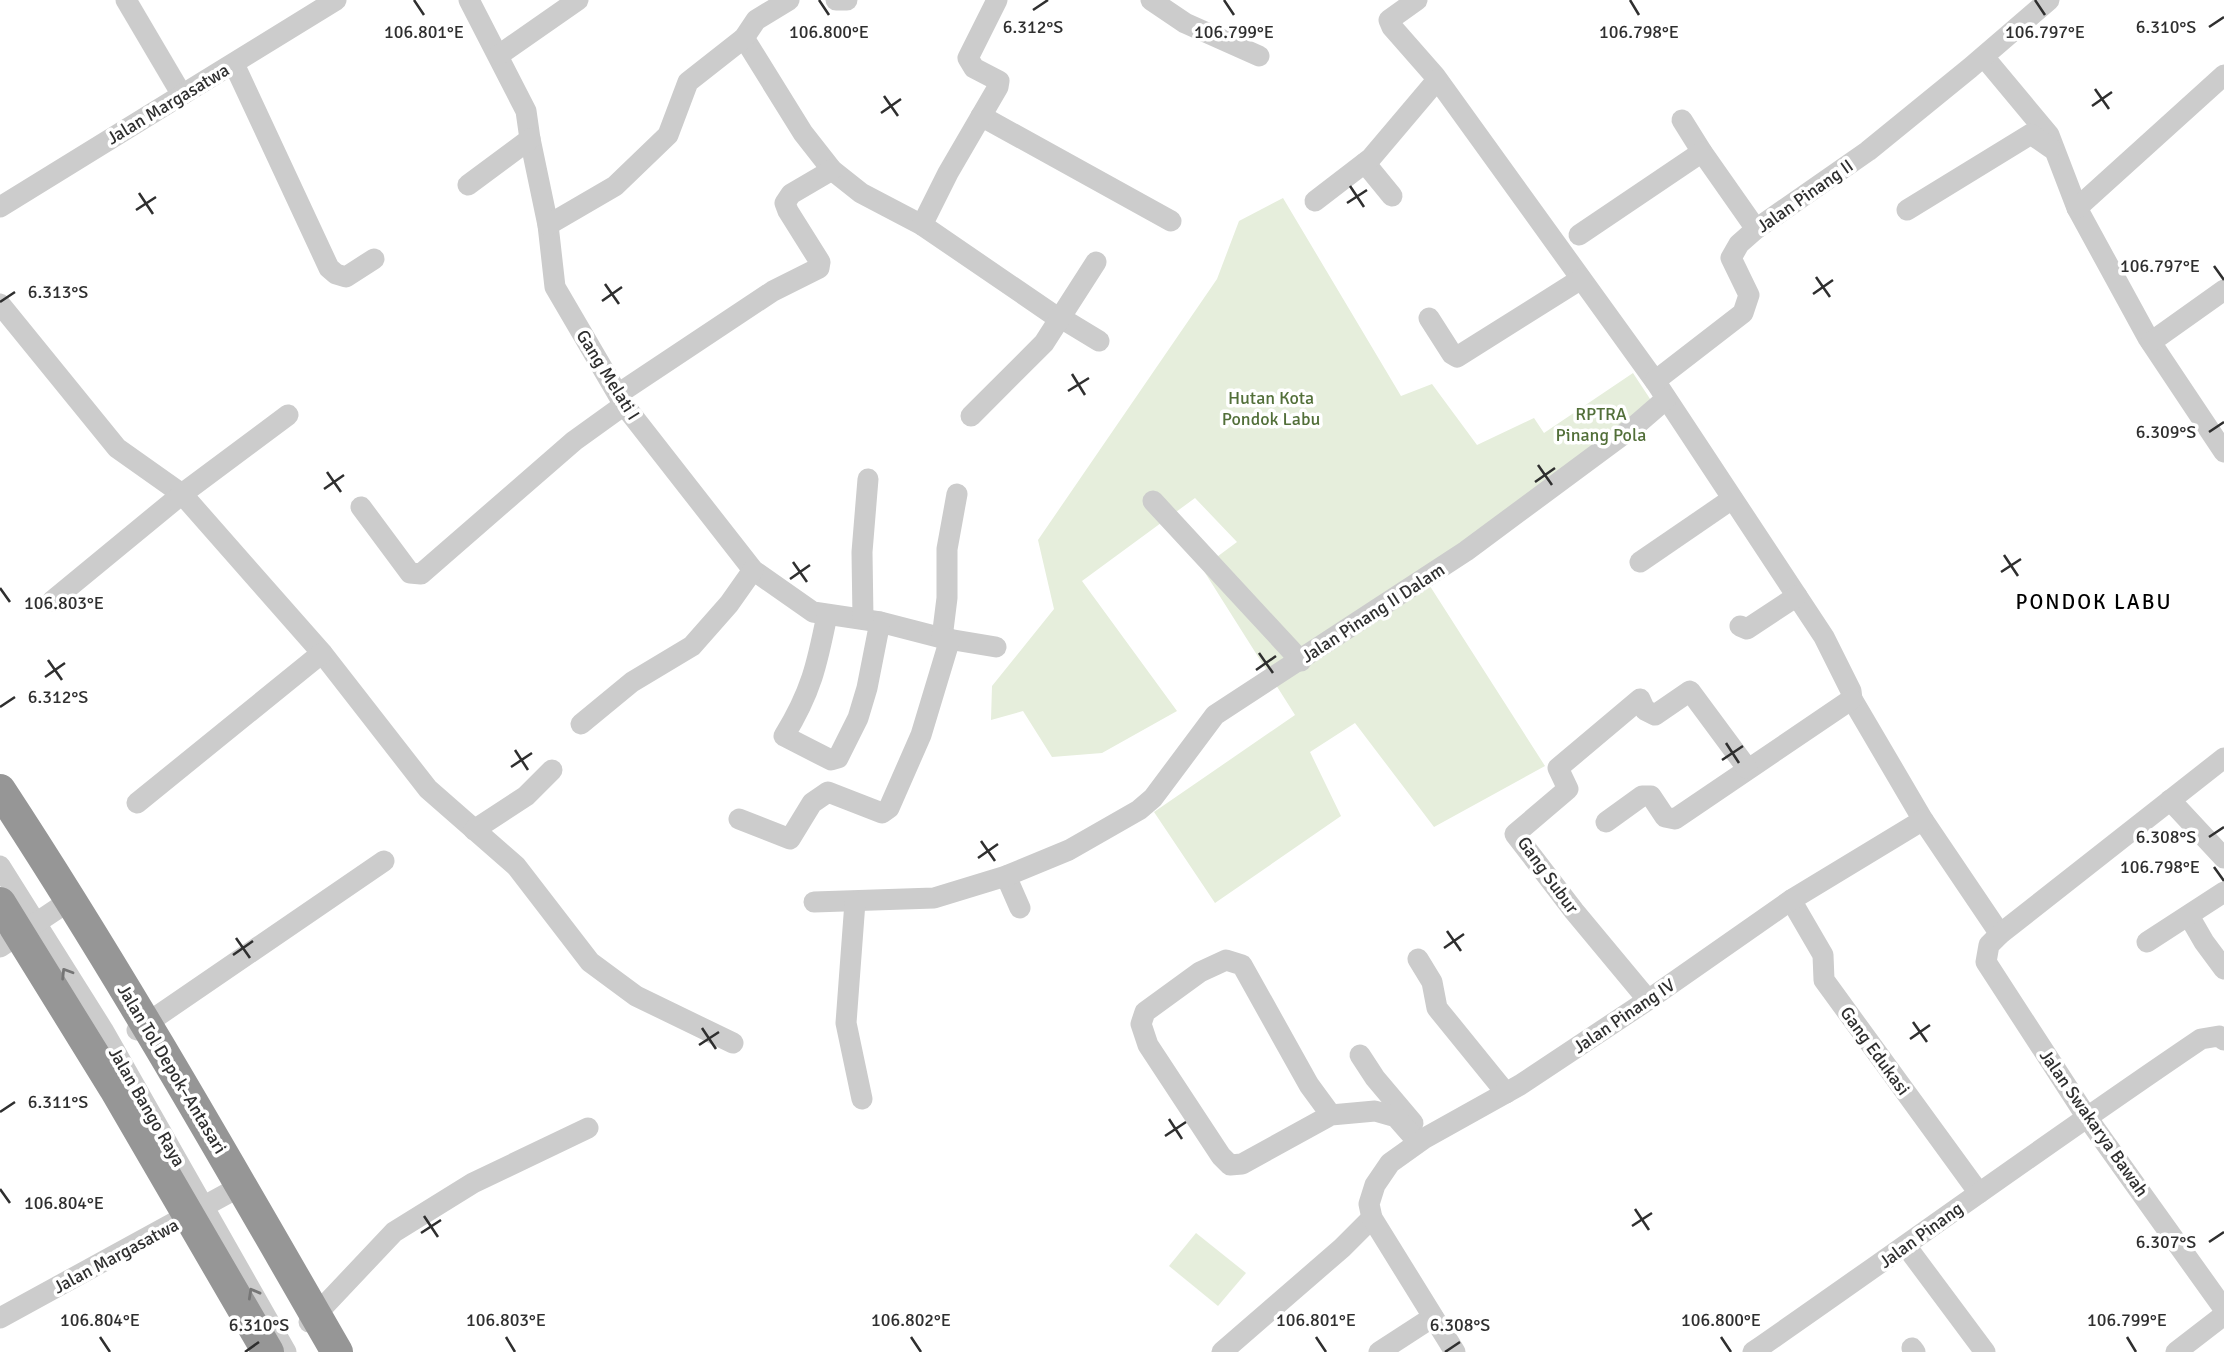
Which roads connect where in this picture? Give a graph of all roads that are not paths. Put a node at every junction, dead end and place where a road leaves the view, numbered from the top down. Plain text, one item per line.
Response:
1 (126, 0) edge
2 (337, 0) edge
3 (469, 0) edge
4 (578, 0) edge
5 (789, 0) edge
6 (835, 0) edge
7 (847, 0) edge
8 (997, 0) edge
9 (1151, 0) edge
10 (1417, 0) edge
11 (2049, 0) edge
12 (744, 38) junction
13 (499, 55) junction
14 (1259, 55) dead end
15 (1984, 57) junction
16 (234, 64) junction
17 (2224, 75) edge
18 (1437, 80) junction
19 (182, 95) junction
20 (981, 116) junction
21 (1682, 120) dead end
22 (530, 139) junction
23 (2054, 149) junction
24 (1702, 152) junction
25 (1366, 155) junction
26 (832, 170) junction
27 (468, 185) dead end
28 (1391, 196) dead end
29 (1315, 201) dead end
30 (0, 206) edge
31 (2077, 208) junction
32 (1907, 210) dead end
33 (1171, 221) dead end
34 (548, 225) junction
35 (922, 225) junction
36 (1756, 229) junction
37 (1578, 235) dead end
38 (374, 259) dead end
39 (1096, 262) dead end
40 (1581, 279) junction
41 (2224, 290) edge
42 (0, 304) edge
43 (1058, 318) junction
44 (1429, 318) dead end
45 (1099, 341) dead end
46 (2151, 342) junction
47 (1655, 381) junction
48 (621, 400) junction
49 (1666, 400) junction
50 (288, 415) dead end
51 (971, 416) dead end
52 (2224, 452) edge
53 (868, 479) dead end
54 (182, 494) junction
55 (957, 494) dead end
56 (1732, 499) junction
57 (1153, 501) dead end
58 (361, 507) dead end
59 (1640, 562) dead end
60 (753, 570) junction
61 (1797, 596) junction
62 (52, 601) dead end
63 (827, 615) junction
64 (872, 621) junction
65 (1740, 626) dead end
66 (946, 638) junction
67 (996, 647) dead end
68 (322, 653) junction
69 (1301, 661) junction
70 (1852, 699) junction
71 (581, 724) dead end
72 (2224, 758) edge
73 (1747, 768) junction
74 (552, 770) dead end
75 (0, 790) edge
76 (2170, 800) junction
77 (137, 803) dead end
78 (0, 817) edge
79 (739, 819) dead end
80 (1923, 820) junction
81 (1606, 822) dead end
82 (474, 830) junction
83 (2224, 858) edge
84 (384, 861) dead end
85 (0, 866) edge
86 (1006, 876) junction
87 (2224, 892) edge
88 (1791, 900) junction
89 (814, 902) dead end
90 (855, 902) junction
91 (0, 903) edge
92 (60, 907) junction
93 (1020, 908) dead end
94 (2189, 916) junction
95 (36, 924) junction
96 (2000, 934) junction
97 (2147, 942) dead end
98 (0, 947) edge
99 (1418, 959) dead end
100 (2224, 969) edge
101 (1648, 1000) junction
102 (135, 1031) junction
103 (2224, 1040) edge
104 (733, 1043) dead end
105 (1360, 1055) dead end
106 (1506, 1093) junction
107 (862, 1099) dead end
108 (1331, 1115) junction
109 (2086, 1116) junction
110 (588, 1128) dead end
111 (1422, 1140) junction
112 (230, 1192) junction
113 (1979, 1193) junction
114 (205, 1208) junction
115 (1372, 1217) junction
116 (1906, 1247) junction
117 (2224, 1308) edge
118 (2224, 1315) edge
119 (1433, 1317) junction
120 (0, 1318) edge
121 (306, 1326) junction
122 (1779, 1345) edge
123 (268, 1352) edge
124 (286, 1352) edge
125 (320, 1352) edge
126 (337, 1352) edge
127 (1222, 1352) edge
128 (1379, 1352) edge
129 (1455, 1352) edge
130 (1754, 1352) edge
131 (1985, 1352) edge
132 (2176, 1352) edge

1 - 19 street
2 - 16 street, Jalan Margasatwa
3 - 13 street, Gang Melati I
4 - 13 street
5 - 12 street
6 - 7 street
8 - 20 street
9 - 14 street
10 - 18 street
11 - 15 street, Jalan Pinang II
12 - 26 street
12 - 34 street
13 - 22 street, Gang Melati I
15 - 23 street
15 - 36 street, Jalan Pinang II
16 - 19 street, Jalan Margasatwa
16 - 38 street
17 - 31 street
18 - 25 street
18 - 40 street
19 - 30 street, Jalan Margasatwa
20 - 33 street
20 - 35 street
21 - 24 street
22 - 27 street
22 - 34 street, Gang Melati I
23 - 31 street
23 - 32 street
24 - 36 street
24 - 37 street
25 - 28 street
25 - 29 street
26 - 35 street
26 - 48 street
31 - 46 street
34 - 48 street, Gang Melati I
35 - 43 street
36 - 47 street, Jalan Pinang II
39 - 43 street
40 - 44 street
40 - 47 street
41 - 46 street
42 - 54 street
43 - 45 street
43 - 51 street
46 - 52 street
47 - 49 street
48 - 58 street
48 - 60 street, Gang Melati I
49 - 56 street
49 - 69 street, Jalan Pinang II Dalam
50 - 54 street
53 - 64 street
54 - 62 street
54 - 68 street
55 - 66 street
56 - 59 street
56 - 61 street
57 - 69 street
60 - 63 street, Gang Melati I
60 - 71 street
61 - 65 street
61 - 70 street
63 - 64 street, Gang Melati I
63 - 64 street
64 - 66 street, Gang Melati I
66 - 67 street, Gang Melati I
66 - 79 street
68 - 77 street
68 - 82 street
69 - 86 street, Jalan Pinang II Dalam
70 - 73 street
70 - 80 street
72 - 76 street
73 - 81 street
73 - 101 street, Gang Subur
74 - 82 street
75 - 126 highway, Jalan Tol Depok–Antasari, bridge
76 - 83 street
76 - 96 street
78 - 92 street, Jalan Bango Raya
80 - 88 street, Jalan Pinang IV
80 - 96 street
82 - 104 street
84 - 102 street
85 - 95 street, Jalan Bango Raya
86 - 90 street, Jalan Pinang II Dalam
86 - 93 street
87 - 94 street
88 - 101 street, Jalan Pinang IV
88 - 113 street, Gang Edukasi
89 - 90 street, Jalan Pinang II Dalam
90 - 107 street
91 - 123 highway, bridge
92 - 95 street
92 - 102 street, Jalan Bango Raya
94 - 97 street
94 - 100 street
95 - 98 street
114 -> 95 street, Jalan Bango Raya
96 - 109 street, Jalan Swakarya Bawah
99 - 106 street
101 - 106 street, Jalan Pinang IV
102 - 112 street, Jalan Bango Raya
103 - 109 street, Jalan Pinang
105 - 111 street
106 - 111 street, Jalan Pinang IV
108 - 108 street
108 - 111 street
109 - 113 street, Jalan Pinang
109 - 117 street, Jalan Swakarya Bawah
110 - 121 street
111 - 115 street, Jalan Pinang IV
112 - 114 street, Jalan Margasatwa
112 - 121 street, Jalan Bango Raya
113 - 116 street, Jalan Pinang
114 - 120 street, Jalan Margasatwa
124 -> 114 street, Jalan Bango Raya
115 - 119 street
115 - 127 street
116 - 122 street, Jalan Pinang
116 - 131 street
118 - 132 street
119 - 128 street
119 - 129 street
121 - 125 street, Jalan Bango Raya
122 - 130 street, Jalan Pinang

